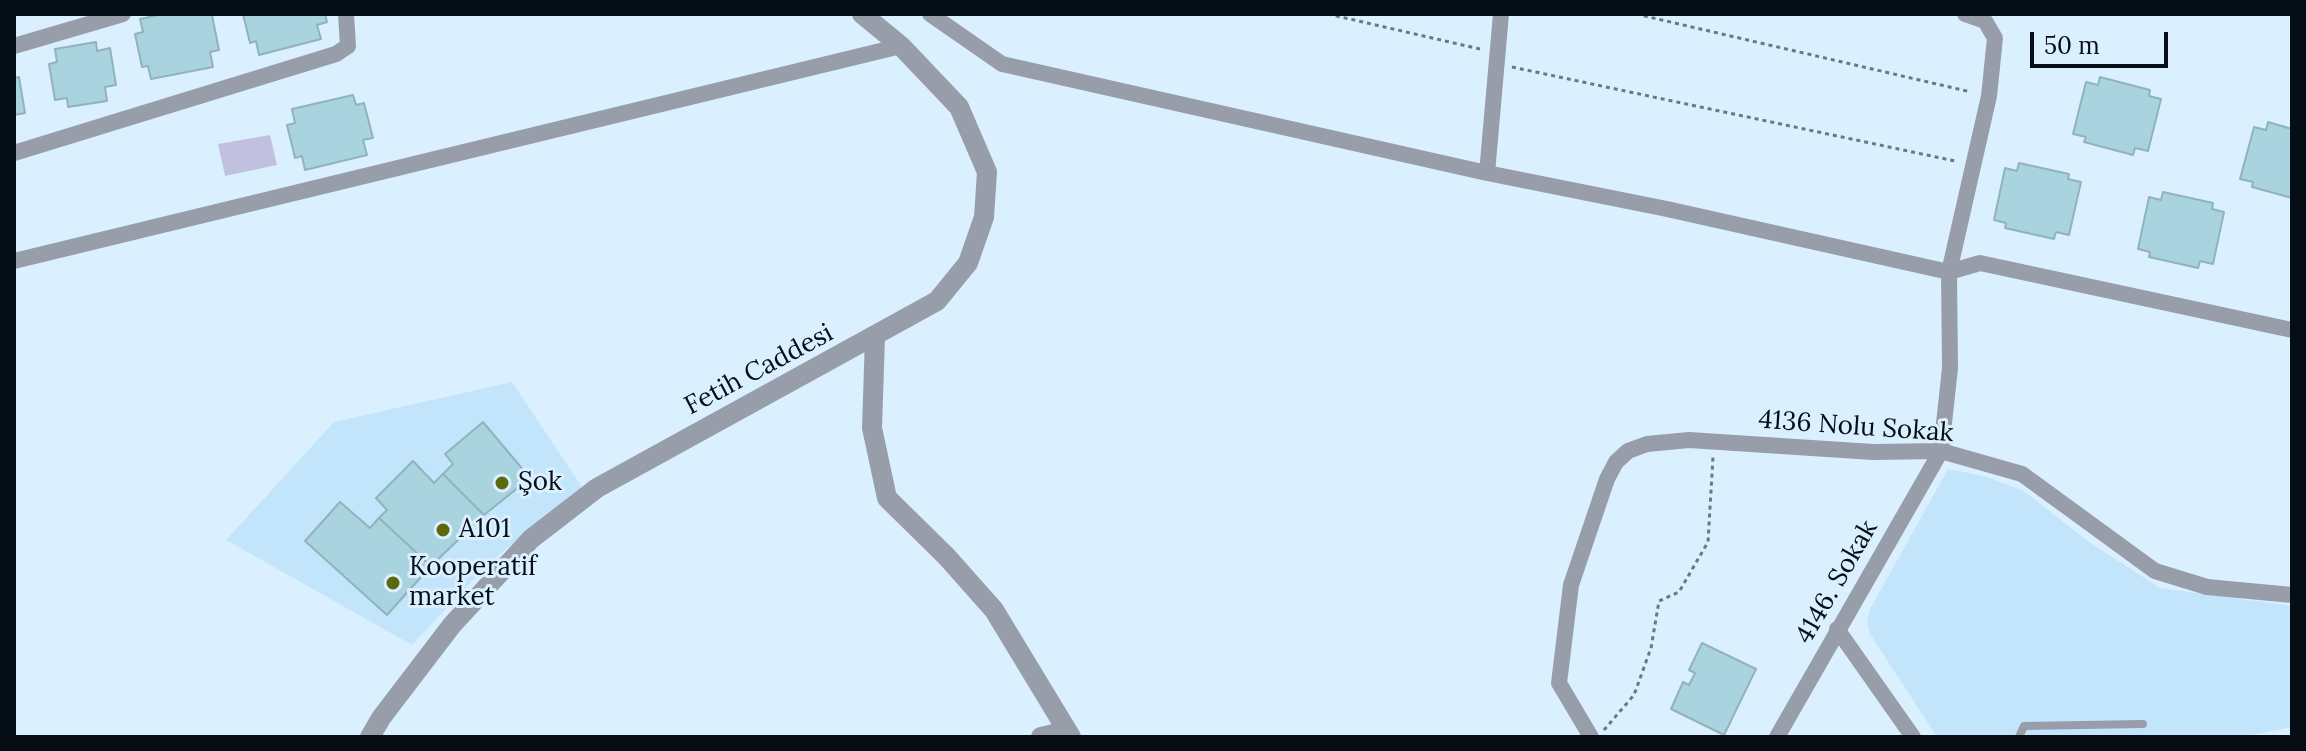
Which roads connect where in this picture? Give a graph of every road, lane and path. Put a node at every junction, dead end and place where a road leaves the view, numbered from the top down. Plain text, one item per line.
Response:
1 (123, 14) edge
2 (346, 14) edge
3 (862, 14) edge
4 (930, 14) edge
5 (1328, 14) edge
6 (1501, 14) edge
7 (1636, 14) edge
8 (1965, 14) edge
9 (14, 46) edge
10 (901, 46) junction
11 (1497, 59) junction
12 (1989, 96) junction
13 (14, 153) edge
14 (1974, 165) junction
15 (1487, 173) junction
16 (14, 261) edge
17 (1949, 272) junction
18 (2292, 330) edge
19 (875, 337) junction
20 (1714, 442) junction
21 (1941, 451) junction
22 (2292, 595) edge
23 (1837, 629) junction
24 (2143, 724) dead end
25 (1072, 735) edge
26 (370, 737) edge
27 (1041, 737) edge
28 (1594, 737) edge
29 (1777, 737) edge
30 (1913, 737) edge
31 (2019, 737) edge

1 - 9 street
2 - 13 street
3 - 10 street, Fetih Caddesi
4 - 15 street
5 - 11 path
6 - 11 street
7 - 12 path
8 - 12 street
10 - 16 street
10 - 19 street, Fetih Caddesi
11 - 14 path
11 - 15 street
12 - 14 street
14 - 17 street
15 - 17 street
17 - 18 street
17 - 21 street
19 - 25 street
19 - 26 street, Fetih Caddesi
20 - 21 street, 4136 Nolu Sokak
20 - 28 path
20 - 28 street, 4136 Nolu Sokak
21 - 22 street, 4136 Nolu Sokak
21 - 23 street, 4146. Sokak
23 - 29 street, 4146. Sokak
23 - 30 street
24 - 31 lane
25 - 27 street

